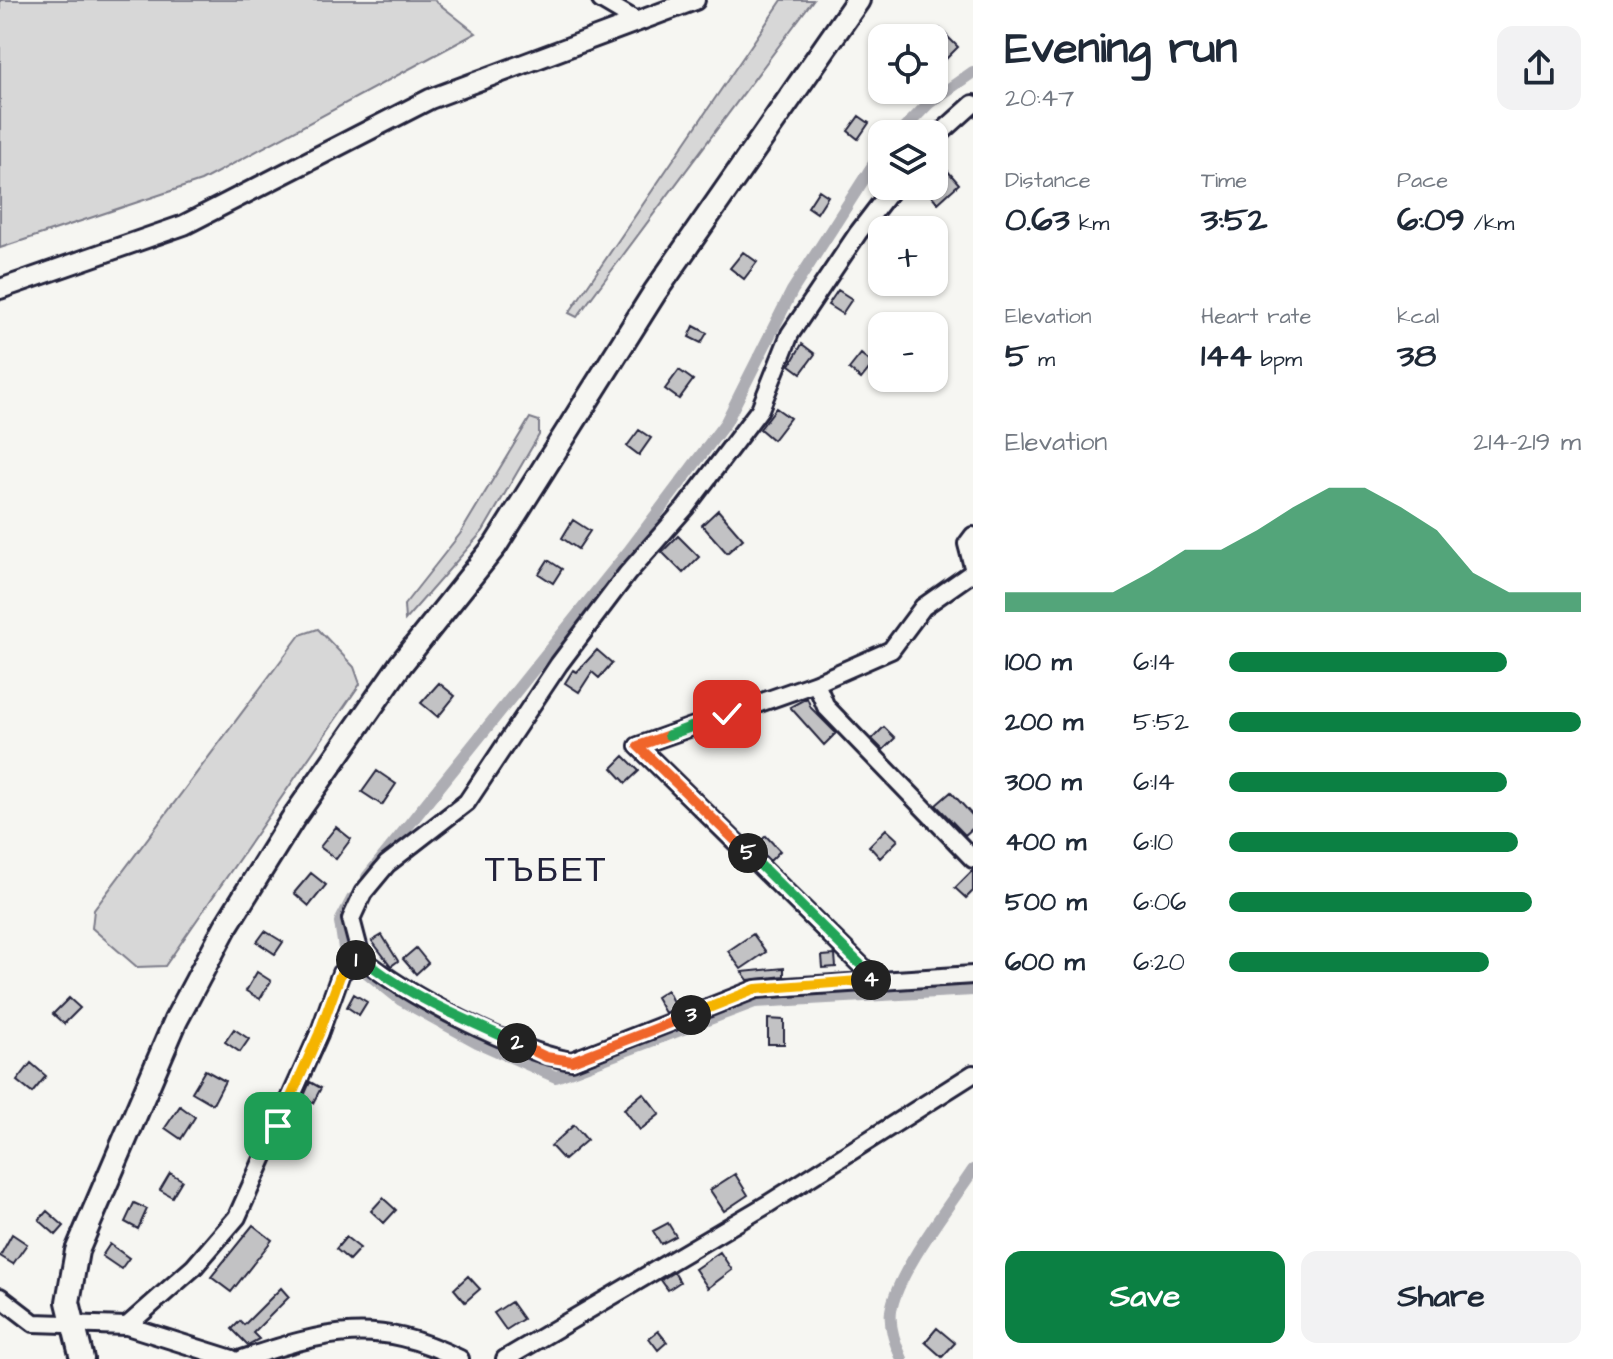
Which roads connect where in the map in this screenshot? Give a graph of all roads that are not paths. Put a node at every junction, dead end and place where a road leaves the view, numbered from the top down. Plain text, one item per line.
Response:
1 (601, 0) edge
2 (695, 0) edge
3 (858, 0) edge
4 (635, 20) junction
5 (973, 104) edge
6 (948, 126) edge
7 (884, 200) edge
8 (0, 289) edge
9 (973, 536) edge
10 (973, 570) edge
11 (816, 683) junction
12 (973, 859) edge
13 (361, 957) junction
14 (973, 975) edge
15 (876, 980) junction
16 (973, 1074) edge
17 (0, 1297) edge
18 (71, 1323) junction
19 (127, 1326) junction
20 (82, 1359) edge
21 (232, 1359) edge
22 (242, 1359) edge
23 (460, 1359) edge
24 (505, 1359) edge

1 - 4 street
2 - 4 street
3 - 18 main road
4 - 8 street
5 - 6 street
7 - 13 street
9 - 10 street
10 - 11 street
11 - 12 street
11 - 15 street
13 - 15 street
13 - 19 street
14 - 15 street
16 - 24 street
17 - 18 street
18 - 19 street
18 - 20 main road
19 - 21 street
22 - 23 street

